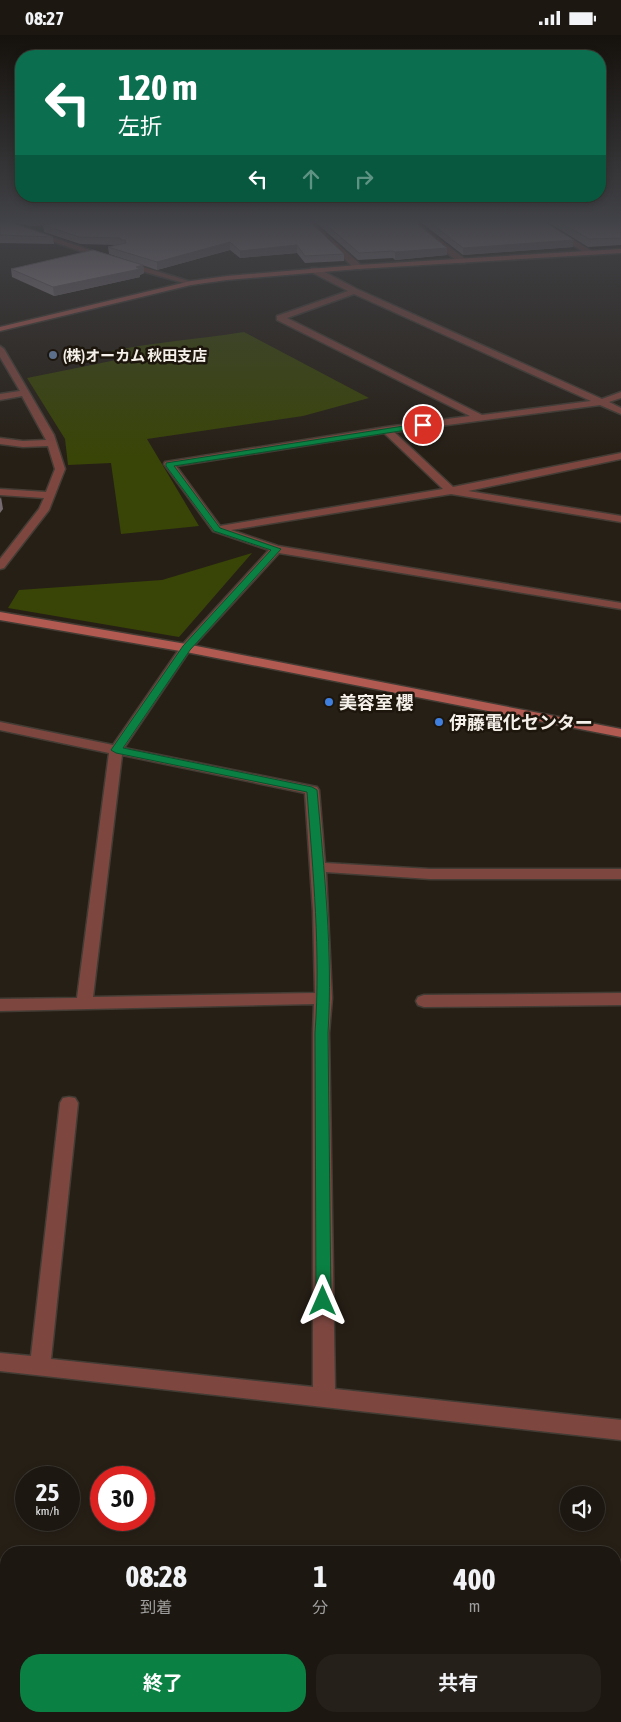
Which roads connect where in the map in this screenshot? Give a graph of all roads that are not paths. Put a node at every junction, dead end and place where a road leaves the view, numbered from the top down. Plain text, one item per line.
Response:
1 (122, 300) edge
2 (330, 300) edge
3 (373, 300) edge
4 (0, 329) edge
5 (0, 349) edge
6 (26, 393) junction
7 (621, 395) edge
8 (0, 397) edge
9 (602, 402) junction
10 (621, 411) edge
11 (479, 417) junction
12 (386, 430) junction
13 (0, 441) edge
14 (52, 443) junction
15 (621, 456) edge
16 (451, 491) junction
17 (0, 492) edge
18 (51, 495) junction
19 (621, 519) edge
20 (217, 529) junction
21 (276, 549) junction
22 (0, 566) edge
23 (621, 606) edge
24 (0, 616) edge
25 (186, 648) junction
26 (0, 726) edge
27 (621, 733) edge
28 (116, 750) junction
29 (318, 867) junction
30 (621, 874) edge
31 (324, 998) junction
32 (621, 999) edge
33 (424, 1001) dead end
34 (84, 1004) junction
35 (0, 1005) edge
36 (69, 1103) dead end
37 (0, 1362) edge
38 (40, 1367) junction
39 (324, 1397) junction
40 (621, 1430) edge

1 - 4 street
2 - 11 street
3 - 9 street
5 - 6 street
6 - 8 street
6 - 14 street
7 - 9 street
9 - 10 street
9 - 11 street
11 - 12 street
12 - 16 street
12 - 20 street
13 - 14 street
14 - 18 street
15 - 16 street
16 - 19 street
16 - 20 street
17 - 18 street
18 - 22 street
20 - 21 street
21 - 23 street
21 - 25 street
24 - 25 street
25 - 27 street
25 - 28 street
26 - 28 street
28 - 29 street
28 - 34 street
29 - 30 street
29 - 31 street
31 - 34 street
31 - 39 street
32 - 33 street
34 - 35 street
36 - 38 street
37 - 38 street
38 - 39 street
39 - 40 street

